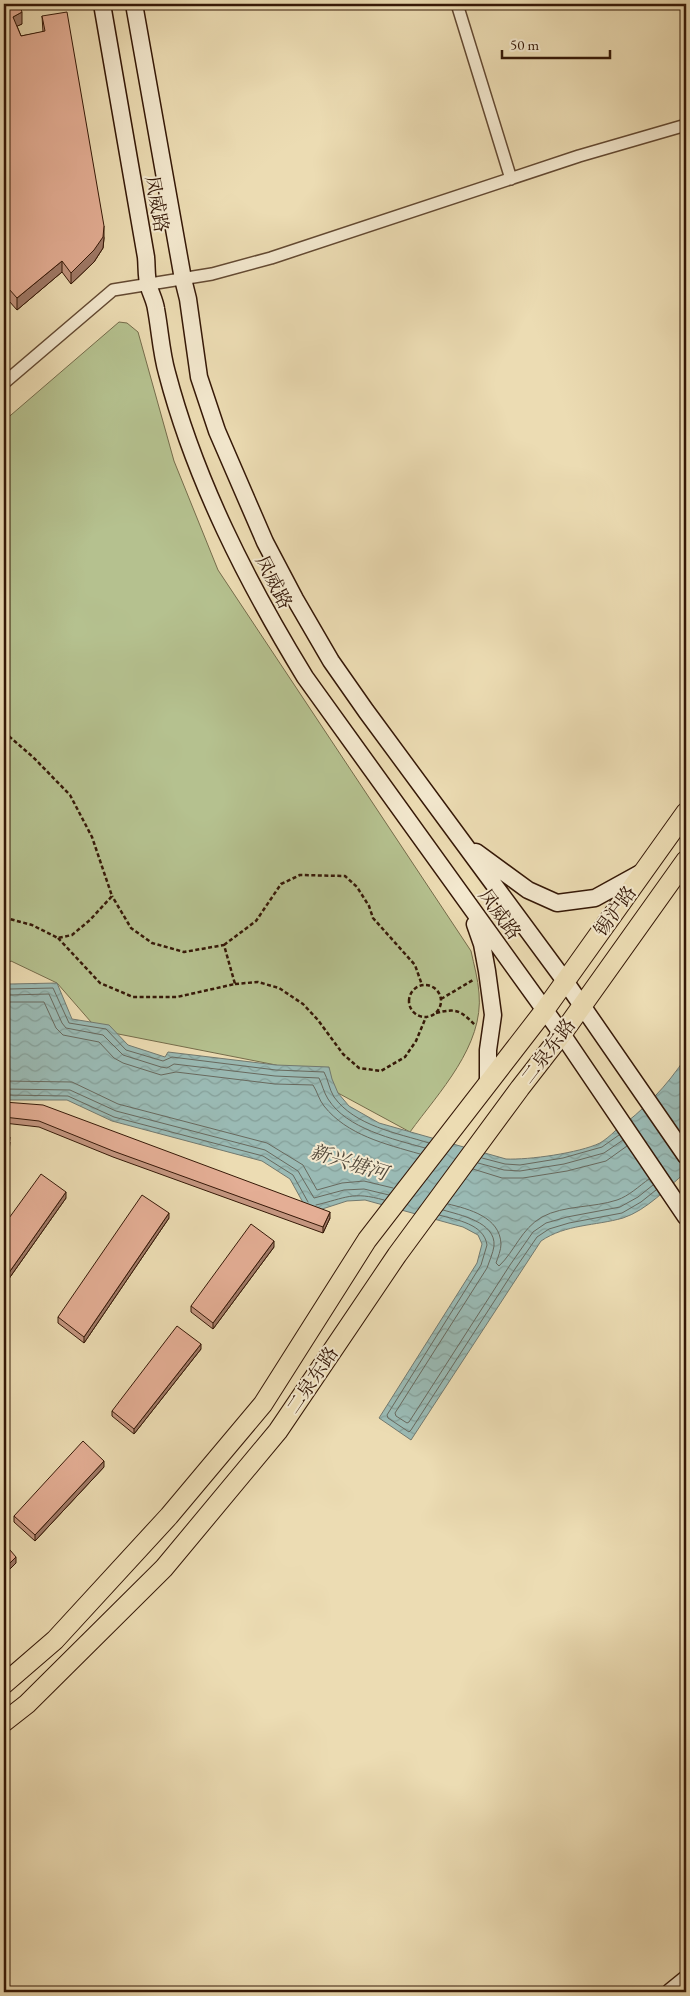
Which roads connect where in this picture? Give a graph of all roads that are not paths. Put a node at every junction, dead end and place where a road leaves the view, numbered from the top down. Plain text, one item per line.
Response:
1 (102, 4) edge
2 (134, 4) edge
3 (457, 4) edge
4 (686, 125) edge
5 (511, 179) junction
6 (183, 279) junction
7 (148, 286) junction
8 (4, 383) edge
9 (686, 812) edge
10 (464, 844) junction
11 (686, 860) edge
12 (644, 871) junction
13 (470, 908) junction
14 (565, 982) junction
15 (581, 1005) junction
16 (544, 1011) junction
17 (562, 1034) junction
18 (488, 1082) junction
19 (686, 1156) edge
20 (686, 1217) edge
21 (4, 1684) edge
22 (4, 1722) edge
23 (686, 1979) edge
24 (670, 1992) edge

1 - 7 main road, 凤威路
2 - 6 main road, 凤威路
3 - 5 street
4 - 5 street
5 - 6 street
6 - 7 street
6 - 10 main road, 凤威路
7 - 8 street
7 - 13 main road, 凤威路
9 - 12 main road, 锡沪路
10 - 12 main road
10 - 14 main road, 凤威路
11 - 15 main road, 锡沪路
12 - 14 main road, 锡沪路
13 - 16 main road, 凤威路
13 - 18 main road
14 - 15 main road, 凤威路
14 - 16 main road, 锡沪路
15 - 17 main road, 二泉东路
15 - 19 main road, 凤威路
16 - 17 main road, 凤威路
16 - 18 main road, 二泉东路
17 - 20 main road, 凤威路
17 - 22 main road, 二泉东路
18 - 21 main road, 二泉东路
23 - 24 main road

